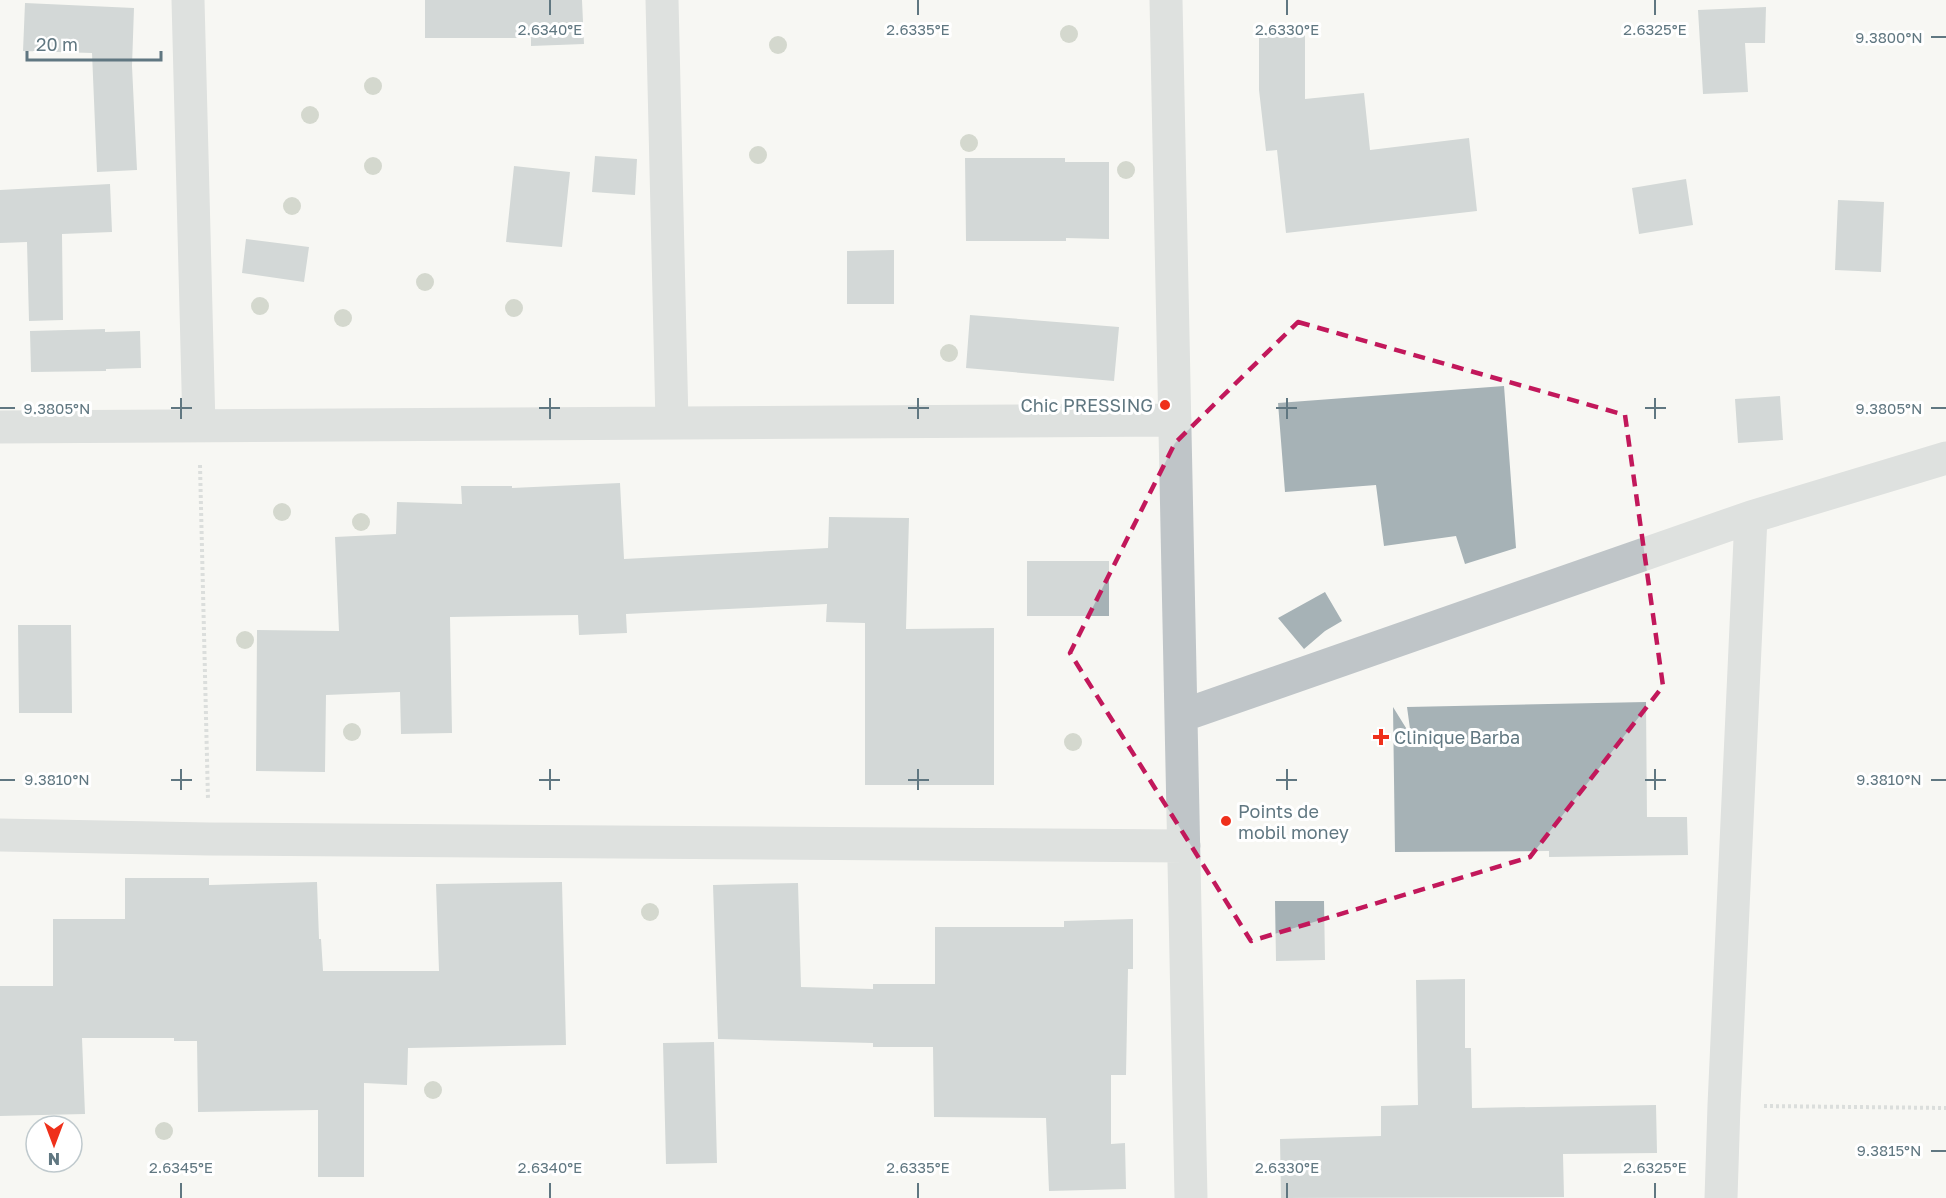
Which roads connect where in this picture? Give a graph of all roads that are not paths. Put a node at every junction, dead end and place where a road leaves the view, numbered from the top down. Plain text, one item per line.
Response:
1 (188, 0) edge
2 (662, 0) edge
3 (1166, 0) edge
4 (1175, 420) junction
5 (672, 423) junction
6 (199, 426) junction
7 (0, 427) edge
8 (1946, 458) edge
9 (1751, 517) junction
10 (1181, 716) junction
11 (0, 834) edge
12 (1184, 846) junction
13 (1191, 1198) edge
14 (1721, 1198) edge

1 - 6 street
2 - 5 street
3 - 4 street
4 - 5 street
4 - 10 street
5 - 6 street
6 - 7 street
8 - 9 street
9 - 10 street
9 - 14 street
10 - 12 street
11 - 12 street
12 - 13 street

